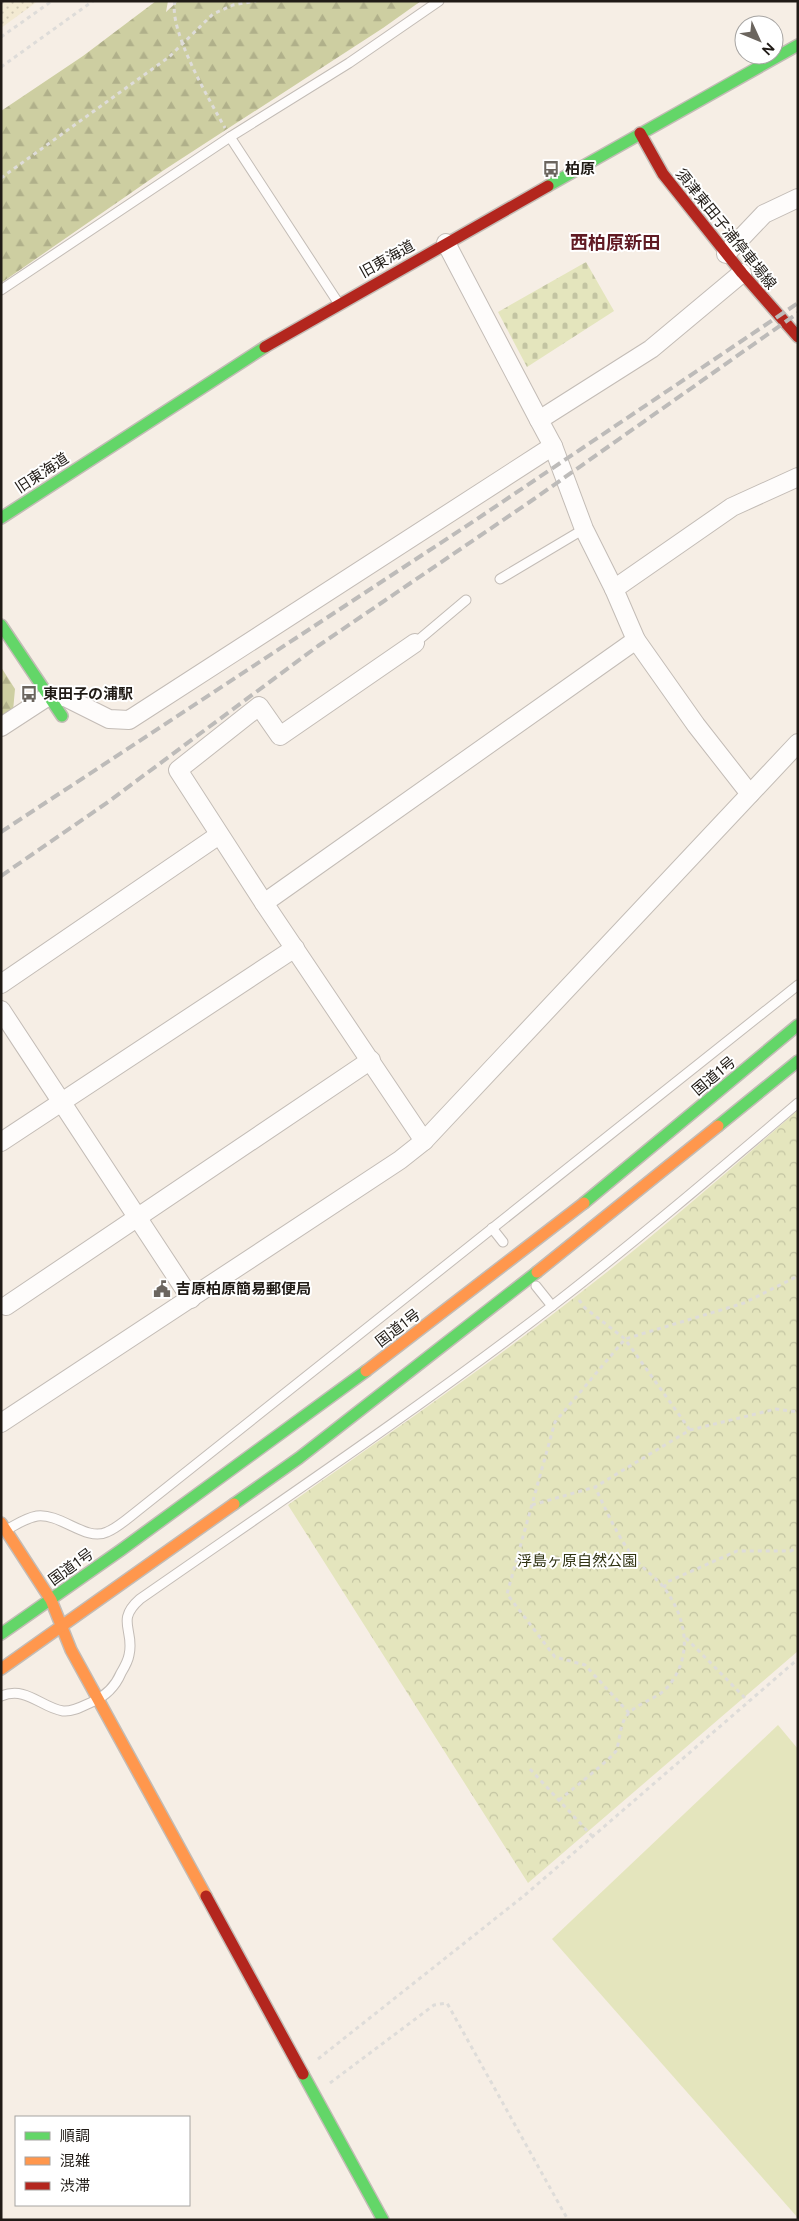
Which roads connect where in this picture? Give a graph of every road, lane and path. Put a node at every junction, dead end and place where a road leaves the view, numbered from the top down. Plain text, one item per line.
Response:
1 (52, 1) edge
2 (94, 1) edge
3 (175, 1) edge
4 (256, 1) edge
5 (439, 1) edge
6 (1, 37) edge
7 (183, 41) junction
8 (798, 45) edge
9 (1, 67) edge
10 (640, 133) junction
11 (230, 137) junction
12 (1, 178) edge
13 (798, 198) edge
14 (446, 243) junction
15 (726, 254) junction
16 (742, 273) junction
17 (1, 290) edge
18 (339, 304) junction
19 (798, 337) edge
20 (539, 420) junction
21 (552, 446) junction
22 (798, 478) edge
23 (1, 518) edge
24 (584, 529) junction
25 (500, 579) dead end
26 (614, 589) junction
27 (466, 600) dead end
28 (1, 625) edge
29 (636, 640) junction
30 (415, 643) joint
31 (47, 697) junction
32 (62, 716) dead end
33 (1, 728) edge
34 (798, 743) edge
35 (750, 794) junction
36 (219, 835) junction
37 (264, 903) junction
38 (295, 948) junction
39 (1, 984) edge
40 (798, 985) edge
41 (1, 1010) edge
42 (798, 1025) edge
43 (371, 1060) junction
44 (798, 1061) edge
45 (61, 1102) junction
46 (798, 1103) edge
47 (424, 1141) junction
48 (1, 1142) edge
49 (138, 1218) junction
50 (492, 1228) junction
51 (503, 1242) dead end
52 (798, 1276) edge
53 (536, 1286) dead end
54 (572, 1291) junction
55 (191, 1299) junction
56 (6, 1306) dead end
57 (552, 1306) junction
58 (625, 1339) junction
59 (798, 1412) edge
60 (1, 1422) edge
61 (690, 1430) junction
62 (595, 1487) junction
63 (531, 1505) junction
64 (3, 1529) edge
65 (798, 1547) edge
66 (664, 1588) junction
67 (51, 1600) junction
68 (63, 1627) junction
69 (1, 1634) edge
70 (686, 1637) junction
71 (798, 1659) edge
72 (1, 1669) edge
73 (1, 1696) edge
74 (98, 1700) junction
75 (748, 1701) junction
76 (629, 1712) junction
77 (530, 1769) dead end
78 (559, 1800) junction
79 (592, 1836) junction
80 (301, 2072) junction
81 (315, 2094) junction
82 (383, 2220) edge
83 (568, 2220) edge

1 - 6 path
2 - 9 path
3 - 7 path
4 - 7 path
5 - 11 lane
7 - 11 path
7 - 12 path
8 - 10 main road, 旧東海道
10 - 14 main road, 旧東海道
10 - 15 main road, 須津東田子浦停車場線
11 - 17 lane
11 - 18 lane
13 - 15 street
14 - 18 main road, 旧東海道
14 - 20 street
15 - 16 main road, 須津東田子浦停車場線
16 - 19 main road, 須津東田子浦停車場線
16 - 20 street
18 - 23 main road, 旧東海道
20 - 21 street
21 - 24 street
21 - 31 street
22 - 26 street
24 - 25 lane
24 - 26 street
26 - 29 street
27 - 30 lane
28 - 31 main road
29 - 35 street
29 - 37 street
30 - 36 street
31 - 32 main road
31 - 33 street
34 - 35 street
35 - 47 street
36 - 37 street
36 - 39 street
37 - 38 street
38 - 43 street
38 - 45 street
40 - 50 lane
41 - 45 street
42 - 67 main road, 国道1号
43 - 47 street
43 - 49 street
44 - 68 main road
45 - 48 street
45 - 49 street
46 - 54 lane
47 - 55 street
49 - 55 street
49 - 56 street
50 - 51 lane
50 - 64 lane
52 - 58 path
53 - 57 lane
54 - 57 lane
54 - 58 path
55 - 60 street
57 - 74 lane
58 - 61 path
58 - 63 path
59 - 61 path
61 - 62 path
62 - 63 path
62 - 66 path
63 - 76 path
64 - 67 main road
65 - 66 path
66 - 70 path
67 - 68 main road
67 - 69 main road, 国道1号
68 - 72 main road
68 - 74 main road
70 - 75 path
70 - 76 path
71 - 75 path
73 - 74 lane
74 - 80 main road
75 - 79 path
76 - 78 path
77 - 78 path
78 - 79 path
79 - 80 path
80 - 81 main road
81 - 82 main road
81 - 83 path

